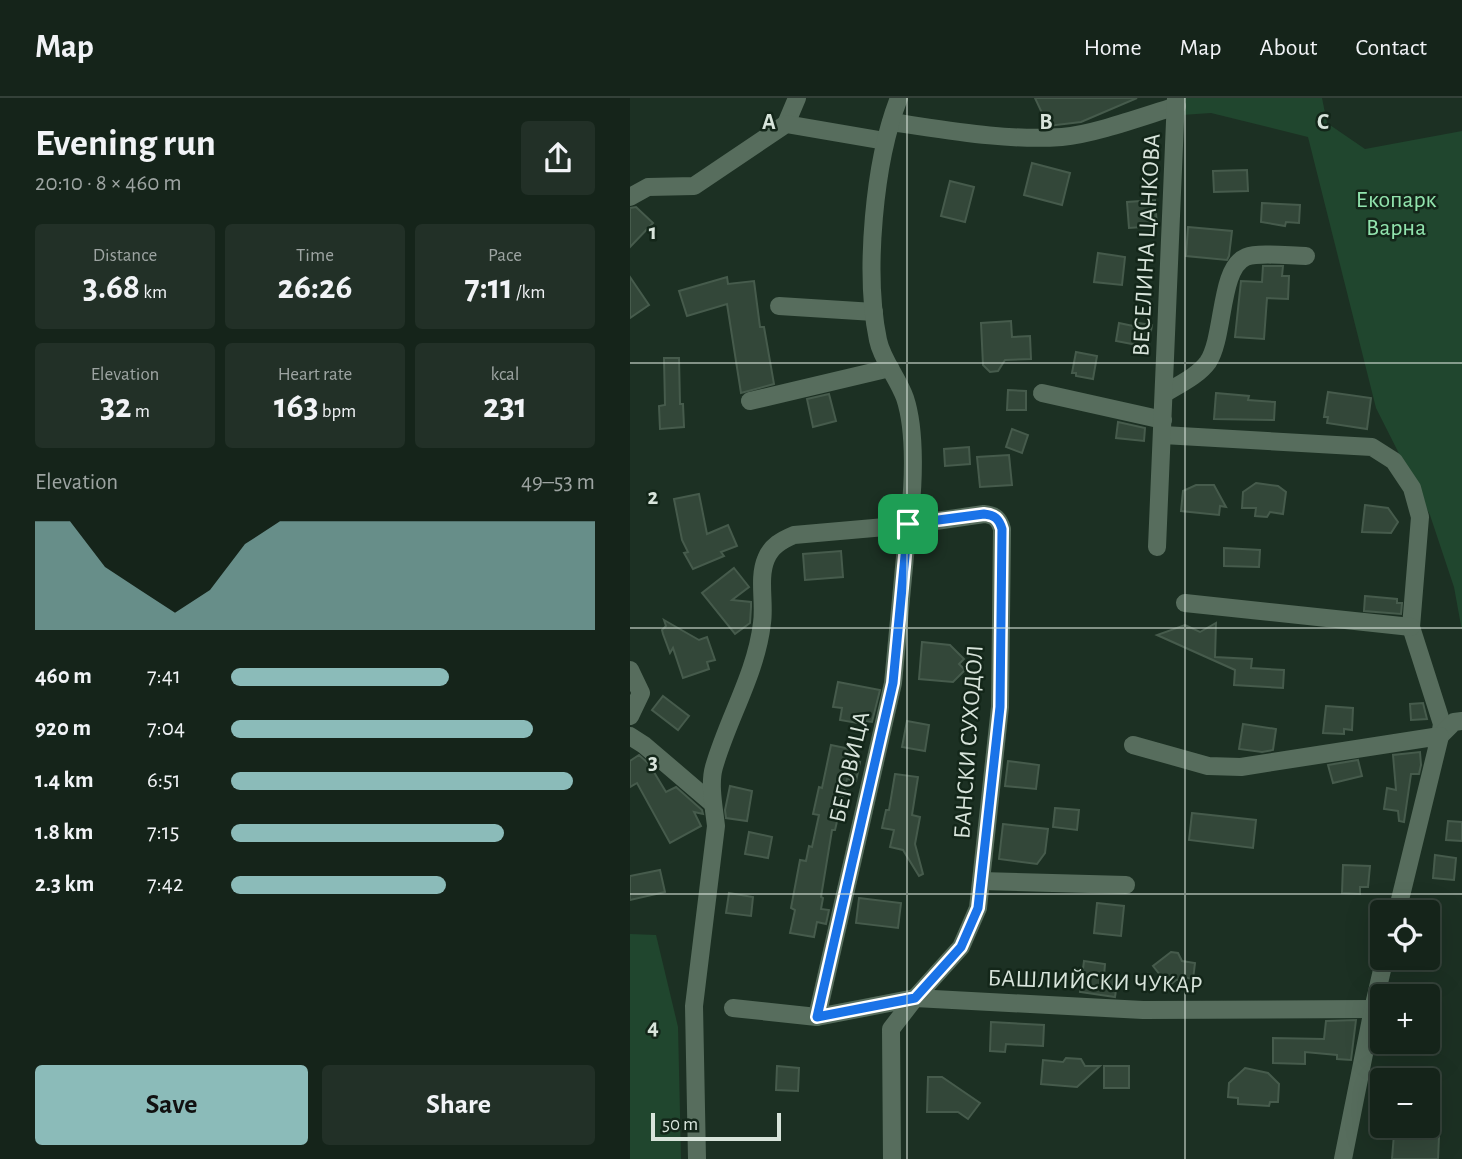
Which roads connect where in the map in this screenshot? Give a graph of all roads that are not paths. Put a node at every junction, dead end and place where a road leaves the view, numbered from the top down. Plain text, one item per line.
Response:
1 (797, 98) edge
2 (899, 98) edge
3 (1176, 102) edge
4 (891, 122) junction
5 (786, 124) junction
6 (885, 141) junction
7 (630, 197) edge
8 (1307, 256) dead end
9 (779, 306) dead end
10 (874, 312) junction
11 (890, 368) junction
12 (1042, 393) dead end
13 (1164, 394) junction
14 (750, 401) dead end
15 (1163, 427) junction
16 (908, 524) junction
17 (1157, 547) dead end
18 (1185, 603) dead end
19 (1411, 627) junction
20 (630, 670) edge
21 (630, 716) edge
22 (1462, 721) edge
23 (630, 736) edge
24 (1440, 736) junction
25 (1133, 745) dead end
26 (713, 804) junction
27 (981, 881) junction
28 (1126, 885) dead end
29 (1400, 900) edge
30 (915, 998) junction
31 (733, 1008) dead end
32 (1370, 1009) edge
33 (817, 1017) junction
34 (1370, 1024) edge
35 (697, 1159) edge
36 (892, 1159) edge
37 (1343, 1159) edge

1 - 5 street
2 - 4 street, БЕГОВИЦА
3 - 4 street
3 - 13 street, ВЕСЕЛИНА ЦАНКОВА
4 - 6 street, БЕГОВИЦА
5 - 6 street
5 - 7 street
6 - 10 street, БЕГОВИЦА
8 - 13 street, ВЕСЕЛИНА ЦАНКОВА
9 - 10 street
10 - 11 street, БЕГОВИЦА
11 - 14 street
11 - 16 street, БЕГОВИЦА
12 - 15 street
13 - 15 street, ВЕСЕЛИНА ЦАНКОВА
15 - 17 street, ВЕСЕЛИНА ЦАНКОВА
15 - 19 street
16 - 26 street
16 - 27 street, БАНСКИ СУХОДОЛ
16 - 33 street, БЕГОВИЦА
18 - 19 street
19 - 24 street
20 - 21 street
22 - 24 street
23 - 26 street
24 - 25 street
24 - 29 street
26 - 35 street
27 - 28 street
27 - 30 street, БАНСКИ СУХОДОЛ
30 - 32 street, БАШЛИЙСКИ ЧУКАР
30 - 33 street, БАШЛИЙСКИ ЧУКАР
30 - 36 street, БАНСКИ СУХОДОЛ
31 - 33 street, БАШЛИЙСКИ ЧУКАР
34 - 37 street

